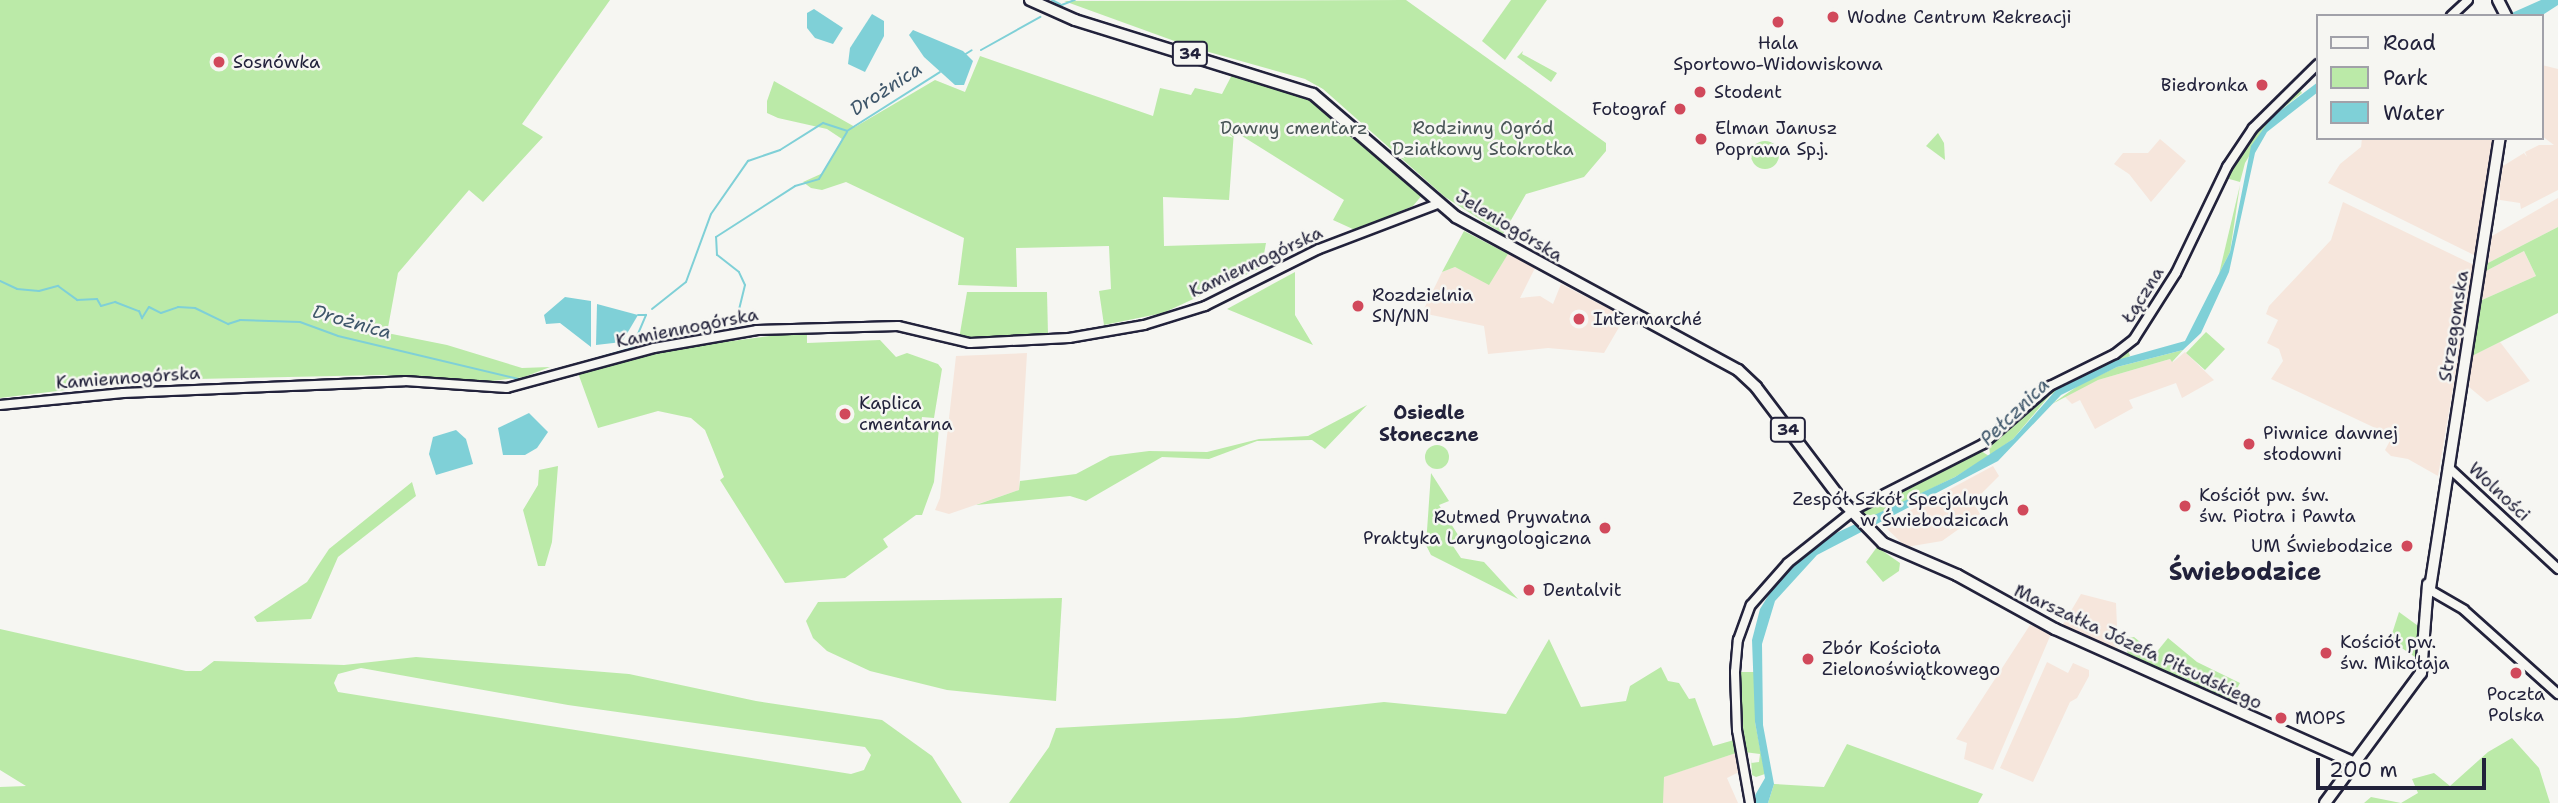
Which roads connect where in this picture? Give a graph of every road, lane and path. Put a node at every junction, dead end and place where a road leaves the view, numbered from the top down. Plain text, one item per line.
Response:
1 (1030, 0) edge
2 (2468, 0) edge
3 (2453, 14) edge
4 (2316, 66) edge
5 (2500, 140) edge
6 (1425, 190) junction
7 (1440, 203) junction
8 (1419, 212) junction
9 (0, 405) edge
10 (2448, 467) junction
11 (1855, 515) junction
12 (2558, 569) edge
13 (2430, 589) junction
14 (2558, 694) edge
15 (2354, 763) junction
16 (1749, 803) edge
17 (2325, 803) edge

1 - 6 main road, Jeleniogórska / 34
2 - 3 street
4 - 11 street, Łączna
5 - 10 main road, Strzegomska
6 - 7 main road, Jeleniogórska / 34
6 - 8 street
7 - 8 street, Kamiennogórska
7 - 11 main road, Jeleniogórska / 34
8 - 9 street, Kamiennogórska
10 - 12 street, Wolności
10 - 13 main road, Strzegomska
11 - 15 main road, Marszałka Józefa Piłsudskiego / 34
11 - 16 street, Łączna
13 - 14 street
13 - 15 main road, Strzegomska
15 - 17 main road, Strzegomska

